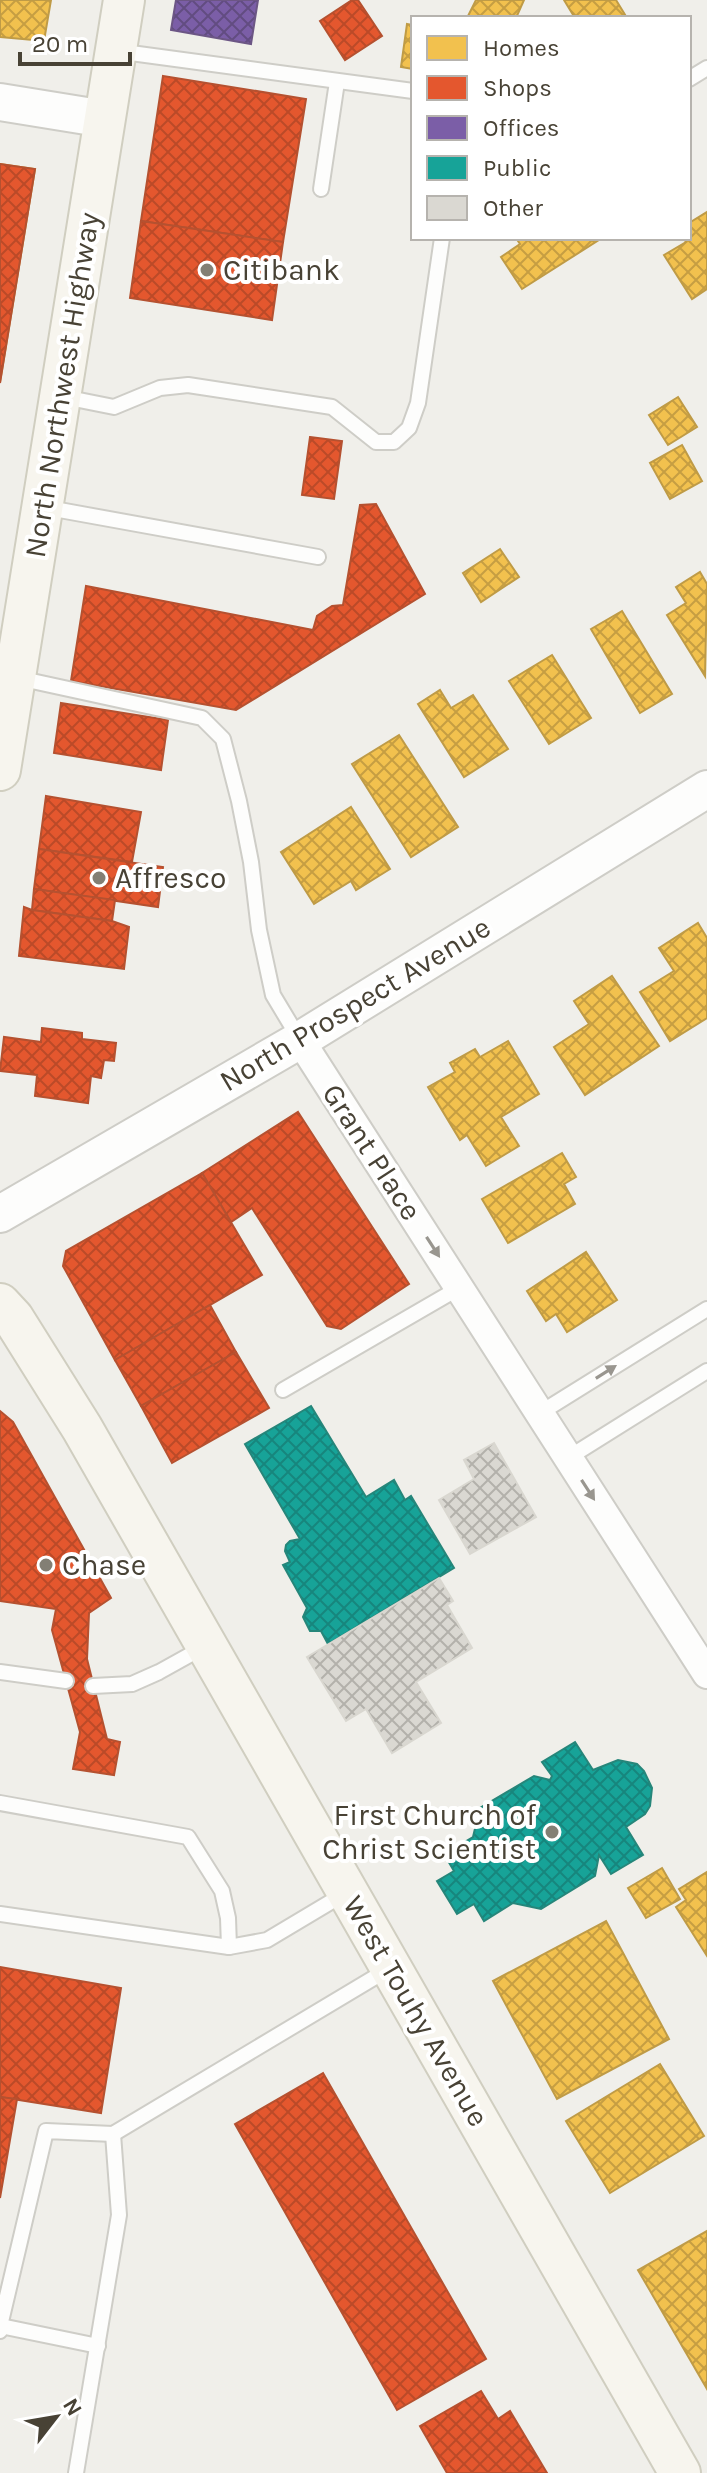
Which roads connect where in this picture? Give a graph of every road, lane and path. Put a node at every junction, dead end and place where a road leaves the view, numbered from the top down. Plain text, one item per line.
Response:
1 (124, 0) edge
2 (116, 51) junction
3 (337, 82) junction
4 (411, 91) edge
5 (0, 102) edge
6 (105, 119) junction
7 (321, 189) dead end
8 (442, 240) edge
9 (61, 397) junction
10 (43, 506) junction
11 (318, 557) dead end
12 (15, 677) junction
13 (0, 770) edge
14 (707, 789) edge
15 (300, 1040) junction
16 (0, 1214) edge
17 (459, 1288) junction
18 (0, 1304) edge
19 (707, 1309) edge
20 (707, 1371) edge
21 (283, 1390) dead end
22 (540, 1413) junction
23 (568, 1458) junction
24 (207, 1645) junction
25 (0, 1672) edge
26 (707, 1674) edge
27 (66, 1681) dead end
28 (93, 1686) dead end
29 (0, 1803) edge
30 (348, 1892) junction
31 (0, 1914) edge
32 (229, 1947) junction
33 (391, 1967) junction
34 (113, 2134) junction
35 (0, 2328) edge
36 (98, 2346) junction
37 (76, 2473) edge
38 (680, 2473) edge

1 - 2 main road, North Northwest Highway
2 - 3 lane
2 - 6 main road, North Northwest Highway
3 - 4 lane
3 - 7 lane
5 - 6 street
6 - 9 main road, North Northwest Highway
8 - 9 lane
9 - 10 main road, North Northwest Highway
10 - 11 lane
10 - 12 main road, North Northwest Highway
12 - 13 main road, North Northwest Highway
12 - 15 lane, Grant Place
14 - 15 street, North Prospect Avenue
15 - 16 street, North Prospect Avenue
15 -> 17 street, Grant Place
17 - 21 lane
17 - 22 street, Grant Place
18 - 24 main road, West Touhy Avenue
22 -> 19 lane
20 - 23 lane
22 - 23 street, Grant Place
23 -> 26 street, Grant Place
24 - 28 lane
24 - 30 main road, West Touhy Avenue
25 - 27 lane
29 - 32 lane
30 - 32 lane
30 - 33 main road, West Touhy Avenue
31 - 32 lane
33 - 34 lane
33 - 38 main road, West Touhy Avenue
34 - 35 lane
34 - 36 lane
35 - 36 lane
36 - 37 lane

